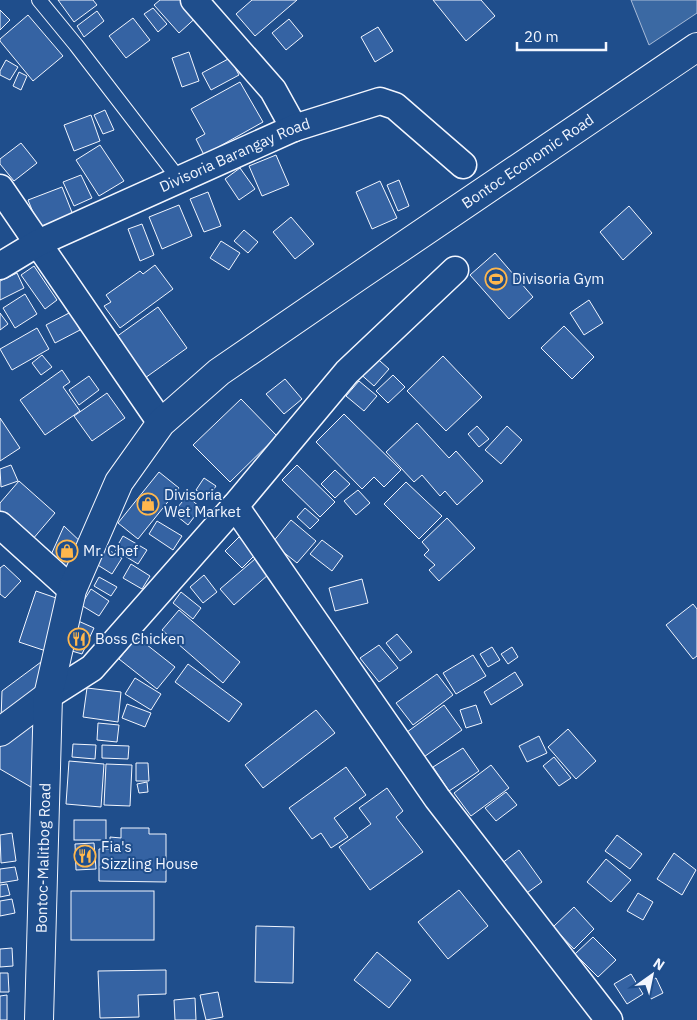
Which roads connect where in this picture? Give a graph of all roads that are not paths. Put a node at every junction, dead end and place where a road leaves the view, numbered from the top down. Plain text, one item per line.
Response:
1 (39, 0) edge
2 (194, 0) edge
3 (697, 47) edge
4 (294, 128) junction
5 (463, 165) dead end
6 (179, 179) junction
7 (0, 188) edge
8 (38, 243) junction
9 (0, 266) edge
10 (455, 270) dead end
11 (161, 423) junction
12 (235, 506) junction
13 (0, 525) edge
14 (72, 590) junction
15 (48, 696) junction
16 (0, 732) edge
17 (39, 1020) edge
18 (609, 1020) edge

1 - 6 lane
2 - 4 street
3 - 11 main road, Bontoc Economic Road
4 - 5 street, Divisoria Barangay Road
4 - 6 street, Divisoria Barangay Road
6 - 8 street, Divisoria Barangay Road
7 - 8 street
8 - 9 street, Divisoria Barangay Road
8 - 11 street
10 - 12 street
11 - 14 main road, Bontoc-Malitbog Road
12 - 15 street
12 - 18 street
13 - 14 street
14 - 15 main road, Bontoc-Malitbog Road
15 - 16 main road
15 - 17 main road, Bontoc-Malitbog Road

